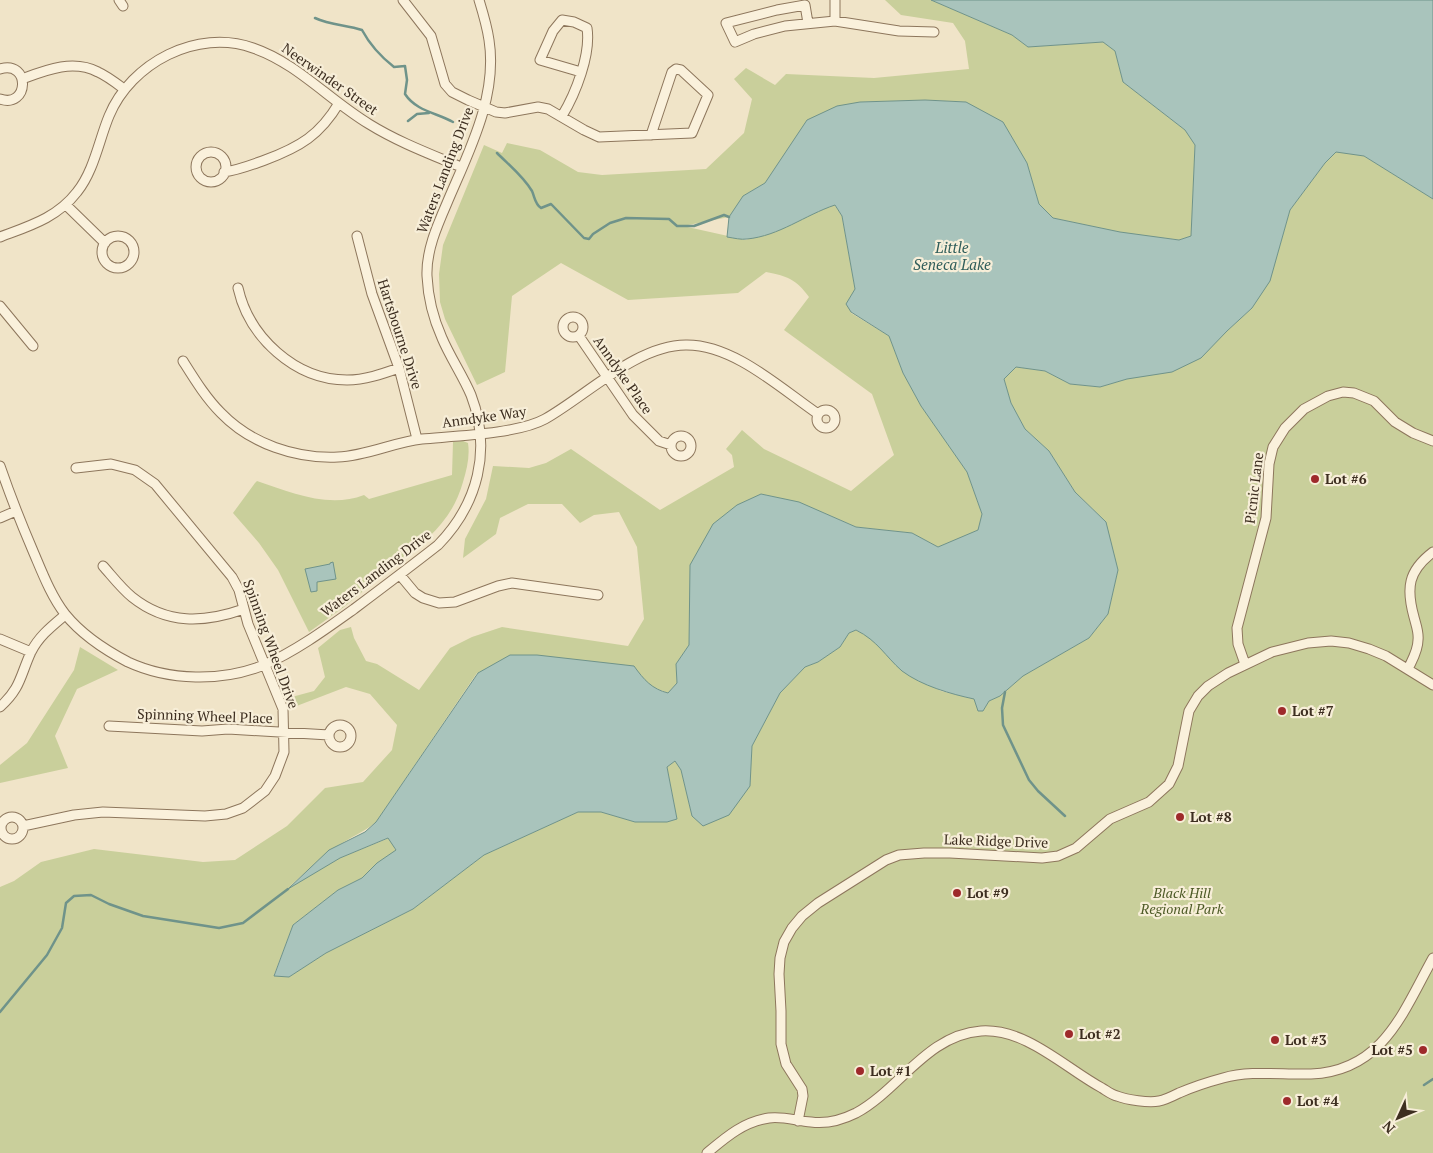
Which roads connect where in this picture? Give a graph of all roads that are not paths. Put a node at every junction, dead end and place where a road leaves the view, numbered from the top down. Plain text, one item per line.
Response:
1 (403, 0) edge
2 (479, 0) edge
3 (835, 0) edge
4 (835, 21) junction
5 (808, 22) junction
6 (934, 32) dead end
7 (0, 70) edge
8 (581, 72) junction
9 (22, 79) junction
10 (124, 89) junction
11 (0, 99) edge
12 (339, 103) junction
13 (484, 107) junction
14 (562, 116) junction
15 (651, 135) junction
16 (461, 168) junction
17 (224, 172) dead end
18 (66, 205) junction
19 (356, 236) dead end
20 (0, 237) edge
21 (105, 243) dead end
22 (238, 288) dead end
23 (0, 306) edge
24 (579, 336) dead end
25 (33, 346) dead end
26 (183, 362) dead end
27 (399, 368) junction
28 (608, 378) junction
29 (818, 414) dead end
30 (481, 433) junction
31 (417, 439) junction
32 (1433, 441) edge
33 (671, 446) dead end
34 (0, 466) edge
35 (76, 468) dead end
36 (16, 511) junction
37 (0, 518) edge
38 (1433, 552) edge
39 (103, 566) dead end
40 (400, 575) junction
41 (598, 596) dead end
42 (244, 609) junction
43 (65, 615) junction
44 (0, 639) edge
45 (31, 652) junction
46 (1245, 664) junction
47 (264, 665) junction
48 (1408, 669) junction
49 (1433, 685) edge
50 (0, 707) edge
51 (110, 726) dead end
52 (284, 732) junction
53 (329, 736) dead end
54 (23, 826) dead end
55 (1433, 958) edge
56 (798, 1120) junction
57 (707, 1153) edge

1 - 13 street
2 - 13 street, Waters Landing Drive
3 - 4 street
4 - 5 street
4 - 6 street
5 - 5 street
7 - 9 street
8 - 8 street
8 - 14 street
9 - 10 street
9 - 11 street
10 - 12 street, Neerwinder Street
10 - 18 street, Neerwinder Street
12 - 16 street, Neerwinder Street
12 - 17 street
13 - 14 street
13 - 16 street, Waters Landing Drive
14 - 15 street
15 - 15 street
16 - 30 street, Waters Landing Drive
18 - 20 street, Neerwinder Street
18 - 21 street
19 - 27 street, Hartsbourne Drive
22 - 27 street
23 - 25 street
24 - 28 street, Anndyke Place
26 - 31 street, Anndyke Way
27 - 31 street, Hartsbourne Drive
28 - 29 street, Anndyke Way
28 - 30 street, Anndyke Way
28 - 33 street, Anndyke Place
30 - 31 street, Anndyke Way
30 - 40 street, Waters Landing Drive
32 - 46 street, Picnic Lane
34 - 36 street, Waters Landing Drive
35 - 42 street, Spinning Wheel Drive
36 - 37 street
36 - 43 street, Waters Landing Drive
38 - 48 street
39 - 42 street
40 - 41 street
40 - 47 street, Waters Landing Drive
42 - 47 street, Spinning Wheel Drive
43 - 45 street
43 - 47 street, Waters Landing Drive
44 - 45 street
45 - 50 street
46 - 48 street, Lake Ridge Drive
46 - 56 street, Lake Ridge Drive
47 - 52 street, Spinning Wheel Drive
48 - 49 street, Lake Ridge Drive
51 - 52 street, Spinning Wheel Place
52 - 53 street, Spinning Wheel Place
52 - 54 street, Spinning Wheel Drive
55 - 56 street
56 - 57 street

